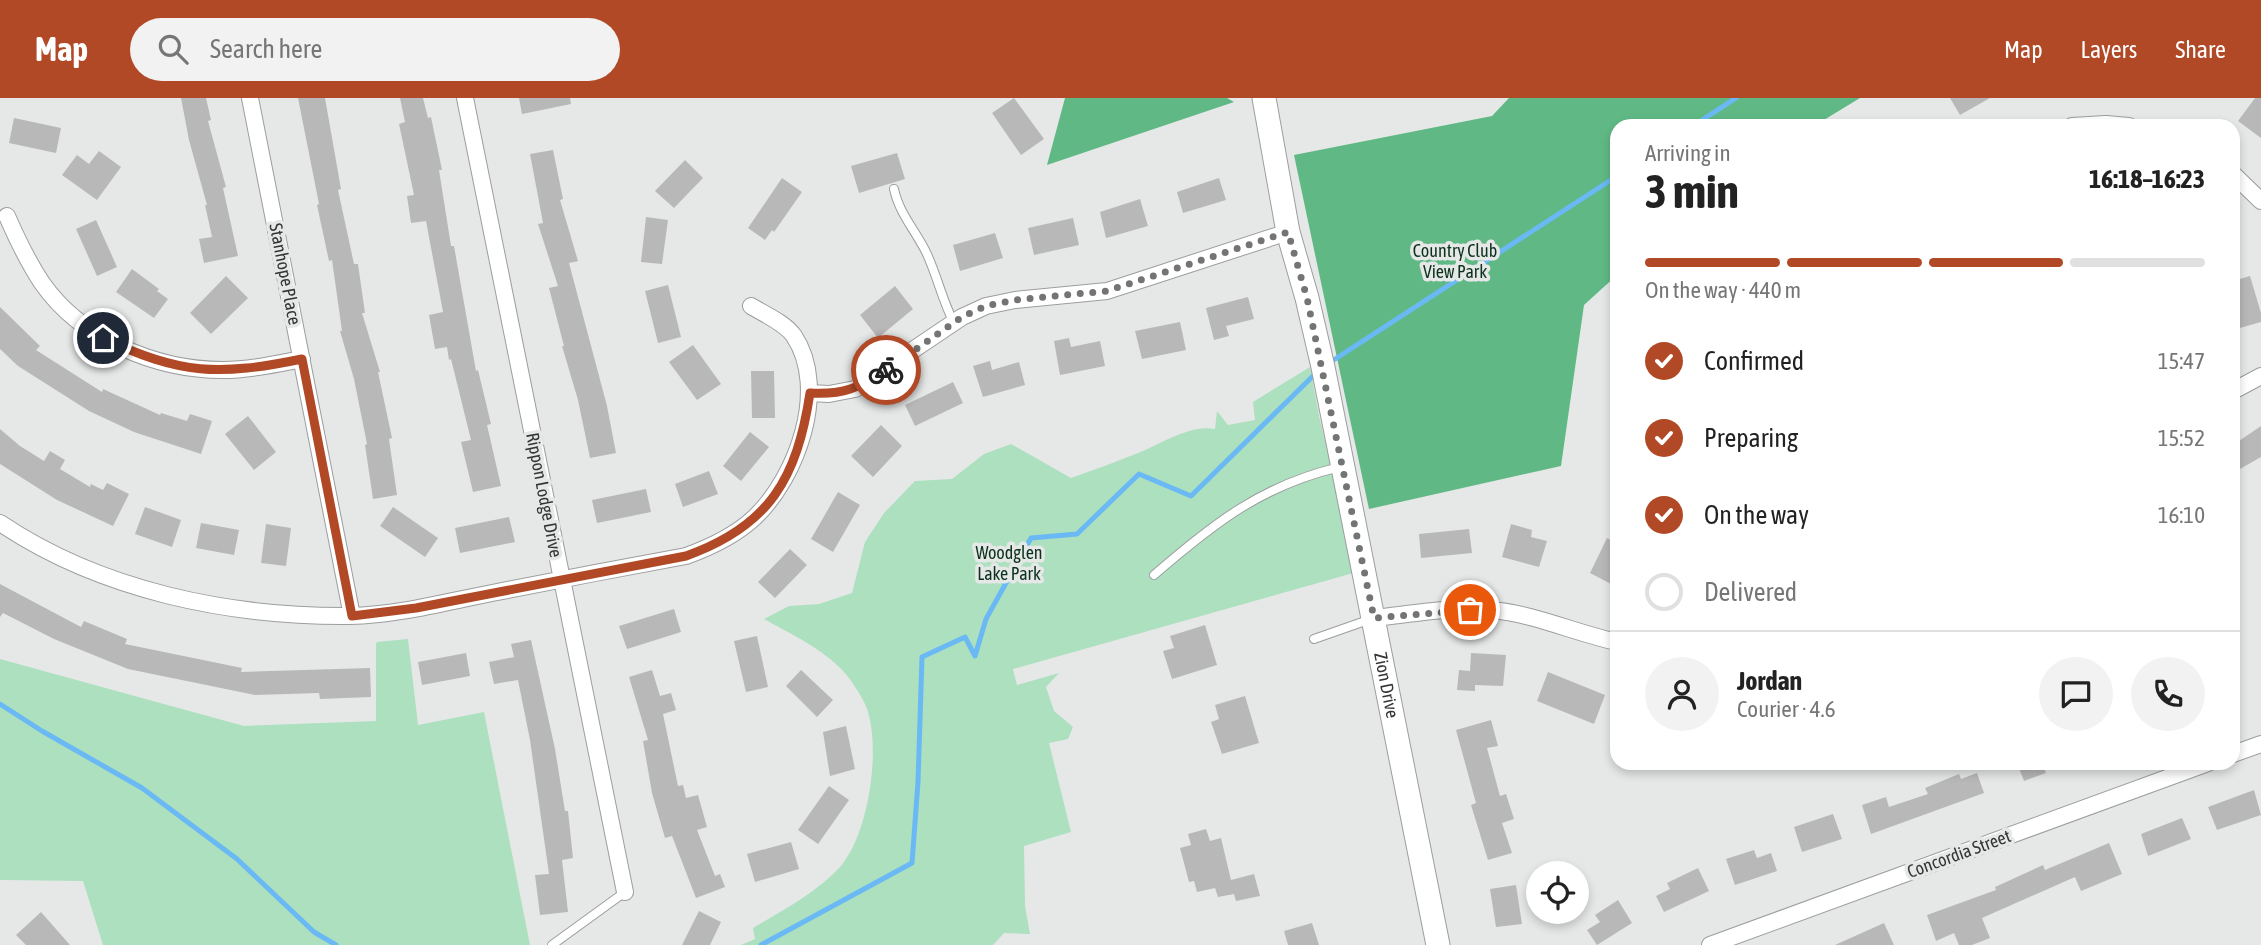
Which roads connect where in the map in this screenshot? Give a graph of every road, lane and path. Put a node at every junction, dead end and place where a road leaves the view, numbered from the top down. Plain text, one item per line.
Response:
1 (250, 98) edge
2 (466, 98) edge
3 (1264, 98) edge
4 (2240, 181) edge
5 (894, 189) dead end
6 (2261, 201) edge
7 (7, 216) dead end
8 (1288, 232) junction
9 (751, 306) dead end
10 (954, 323) junction
11 (302, 359) junction
12 (2261, 376) edge
13 (2240, 387) edge
14 (810, 393) junction
15 (1343, 467) junction
16 (0, 523) edge
17 (1154, 575) dead end
18 (561, 579) junction
19 (352, 616) junction
20 (1374, 618) junction
21 (1314, 639) dead end
22 (1610, 641) edge
23 (2261, 744) edge
24 (2240, 752) edge
25 (2189, 770) edge
26 (625, 892) joint
27 (552, 945) edge
28 (1438, 945) edge
29 (1710, 945) edge

1 - 11 street, Stanhope Place
2 - 18 street, Rippon Lodge Drive
3 - 8 main road, Zion Drive
4 - 6 street
5 - 10 lane
7 - 11 street
8 - 10 street
8 - 15 main road, Zion Drive
9 - 14 street
10 - 14 street
11 - 19 street, Stanhope Place
12 - 13 street
14 - 18 street
15 - 17 lane
15 - 20 main road, Zion Drive
16 - 19 street
18 - 19 street
18 - 26 street, Rippon Lodge Drive
20 - 21 lane
20 - 22 street
20 - 28 main road, Zion Drive
23 - 24 street
25 - 29 street, Concordia Street
26 - 27 lane

